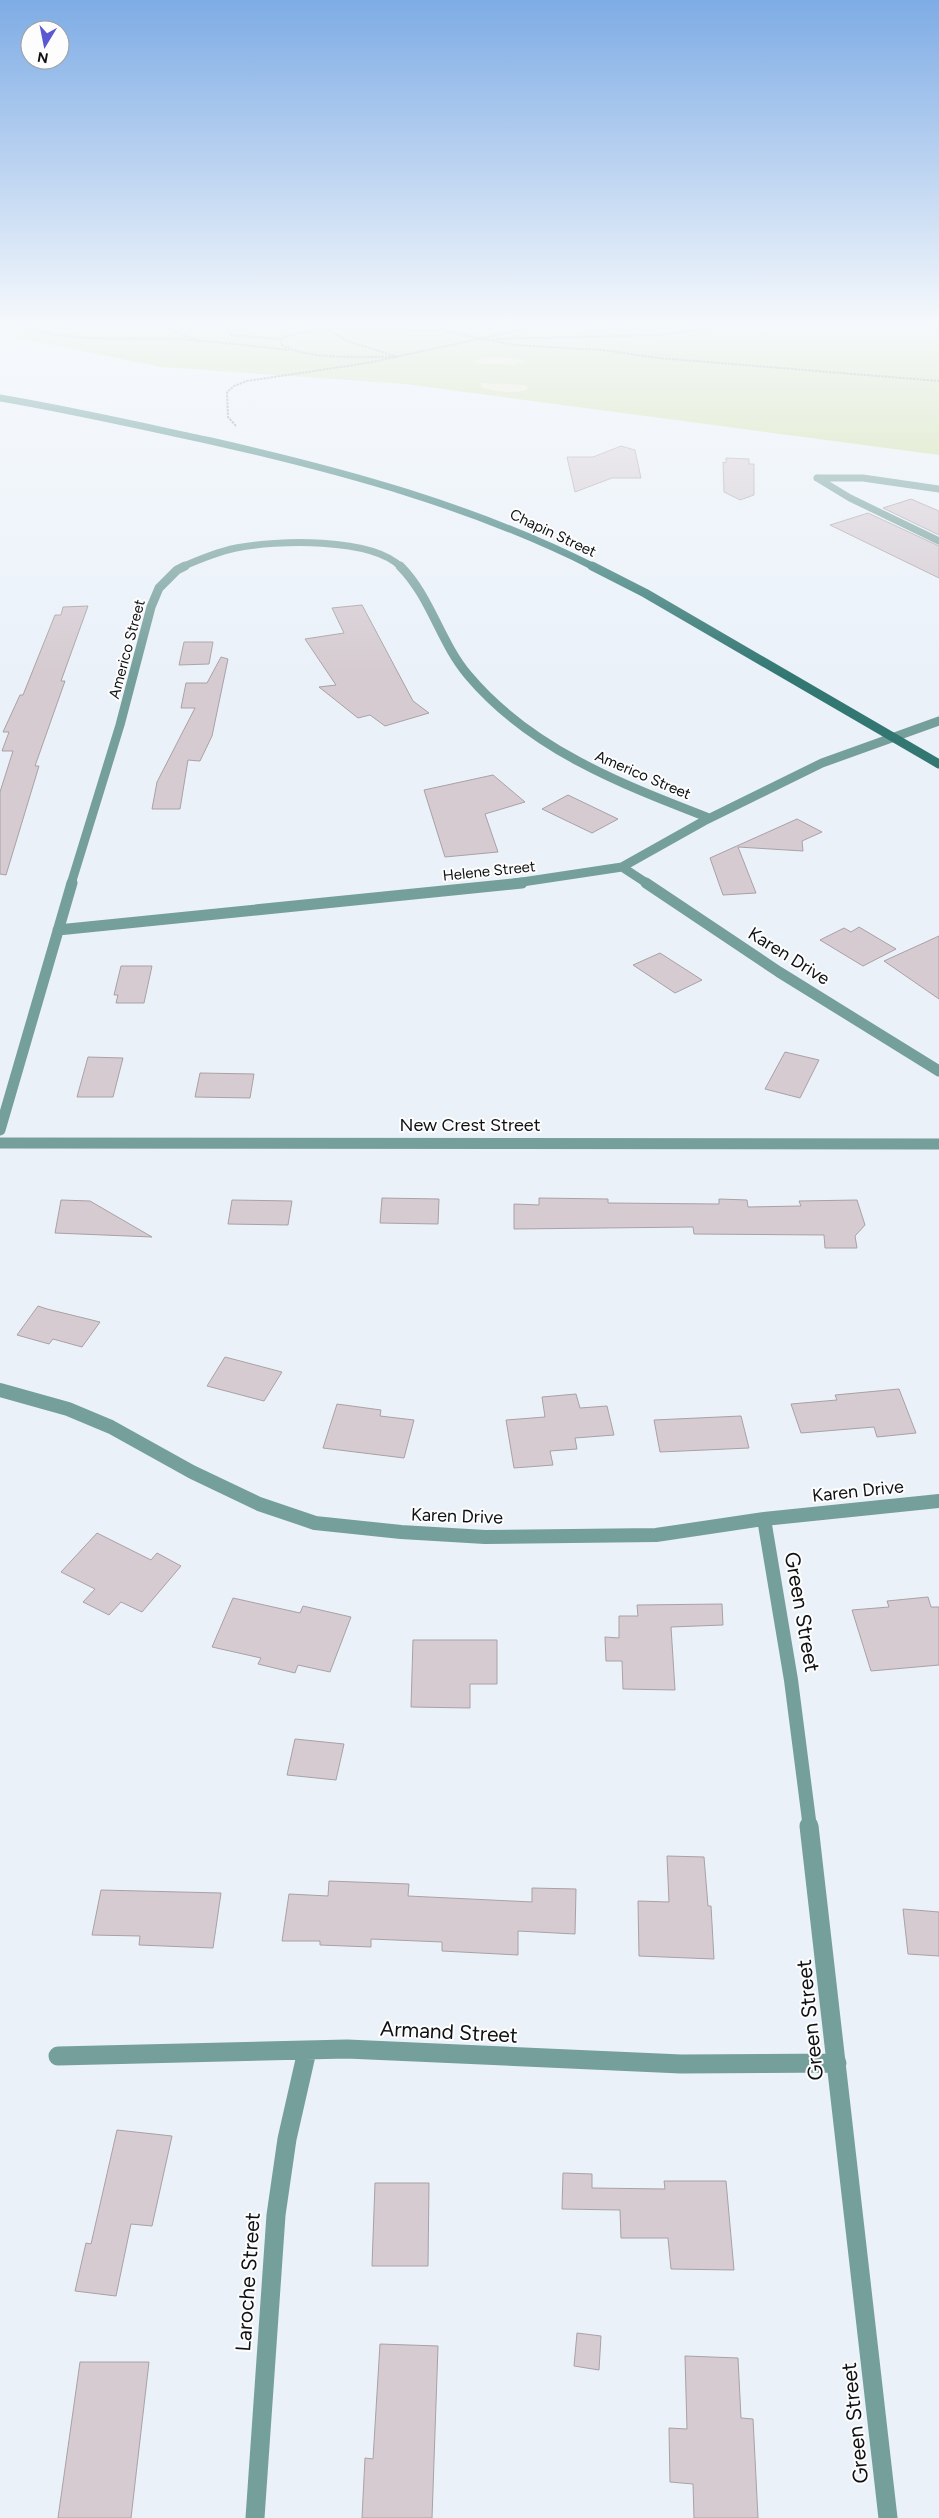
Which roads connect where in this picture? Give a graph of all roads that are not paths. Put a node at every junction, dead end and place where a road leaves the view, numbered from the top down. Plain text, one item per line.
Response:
1 (208, 440) edge
2 (939, 489) edge
3 (939, 541) edge
4 (939, 721) edge
5 (894, 738) junction
6 (939, 764) edge
7 (709, 818) junction
8 (622, 867) junction
9 (58, 930) junction
10 (939, 1071) edge
11 (0, 1130) edge
12 (0, 1143) edge
13 (939, 1144) edge
14 (0, 1390) edge
15 (939, 1501) edge
16 (764, 1519) junction
17 (307, 2051) junction
18 (58, 2056) dead end
19 (837, 2063) junction
20 (255, 2518) edge
21 (888, 2518) edge

1 - 5 main road, Chapin Street
2 - 3 street
4 - 5 street, Helene Street
5 - 6 main road, Chapin Street
5 - 7 street, Helene Street
7 - 8 street, Helene Street
7 - 9 street, Americo Street
8 - 9 street, Helene Street
8 - 10 street, Karen Drive
9 - 11 street, Americo Street
12 - 13 street, New Crest Street
14 - 16 street, Karen Drive
15 - 16 street, Karen Drive
16 - 19 street, Green Street
17 - 18 street, Armand Street
17 - 19 street, Armand Street
17 - 20 street, Laroche Street
19 - 21 street, Green Street

